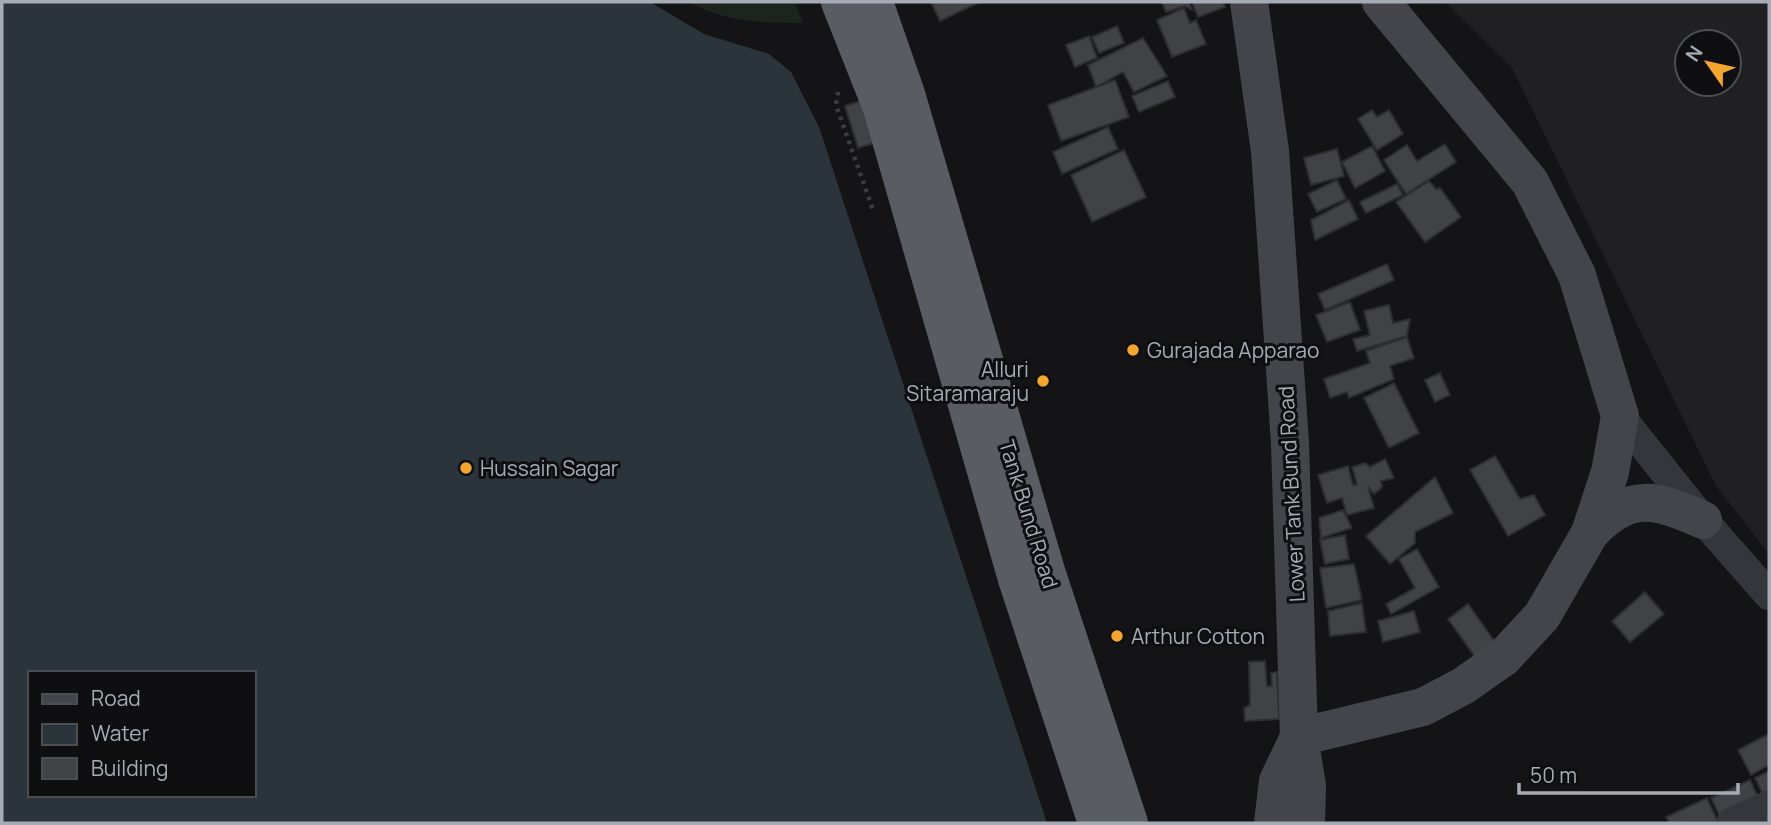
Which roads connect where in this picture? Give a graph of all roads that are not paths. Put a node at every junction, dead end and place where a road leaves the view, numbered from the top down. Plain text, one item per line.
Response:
1 (840, 2) edge
2 (874, 2) edge
3 (1249, 2) edge
4 (1381, 2) edge
5 (1620, 416) junction
6 (1703, 520) junction
7 (1590, 533) junction
8 (1769, 594) edge
9 (1298, 737) junction
10 (1769, 805) edge
11 (1097, 823) edge
12 (1129, 823) edge
13 (1273, 823) edge
14 (1306, 823) edge
15 (1731, 823) edge

1 - 11 highway
2 - 12 highway, Tank Bund Road
3 - 9 main road, Lower Tank Bund Road
4 - 5 main road
5 - 6 street
5 - 7 main road
6 - 7 main road
6 - 8 street
7 - 9 main road
9 - 13 main road, Lower Tank Bund Road
9 - 14 main road, Lower Tank Bund Road
10 - 15 street

